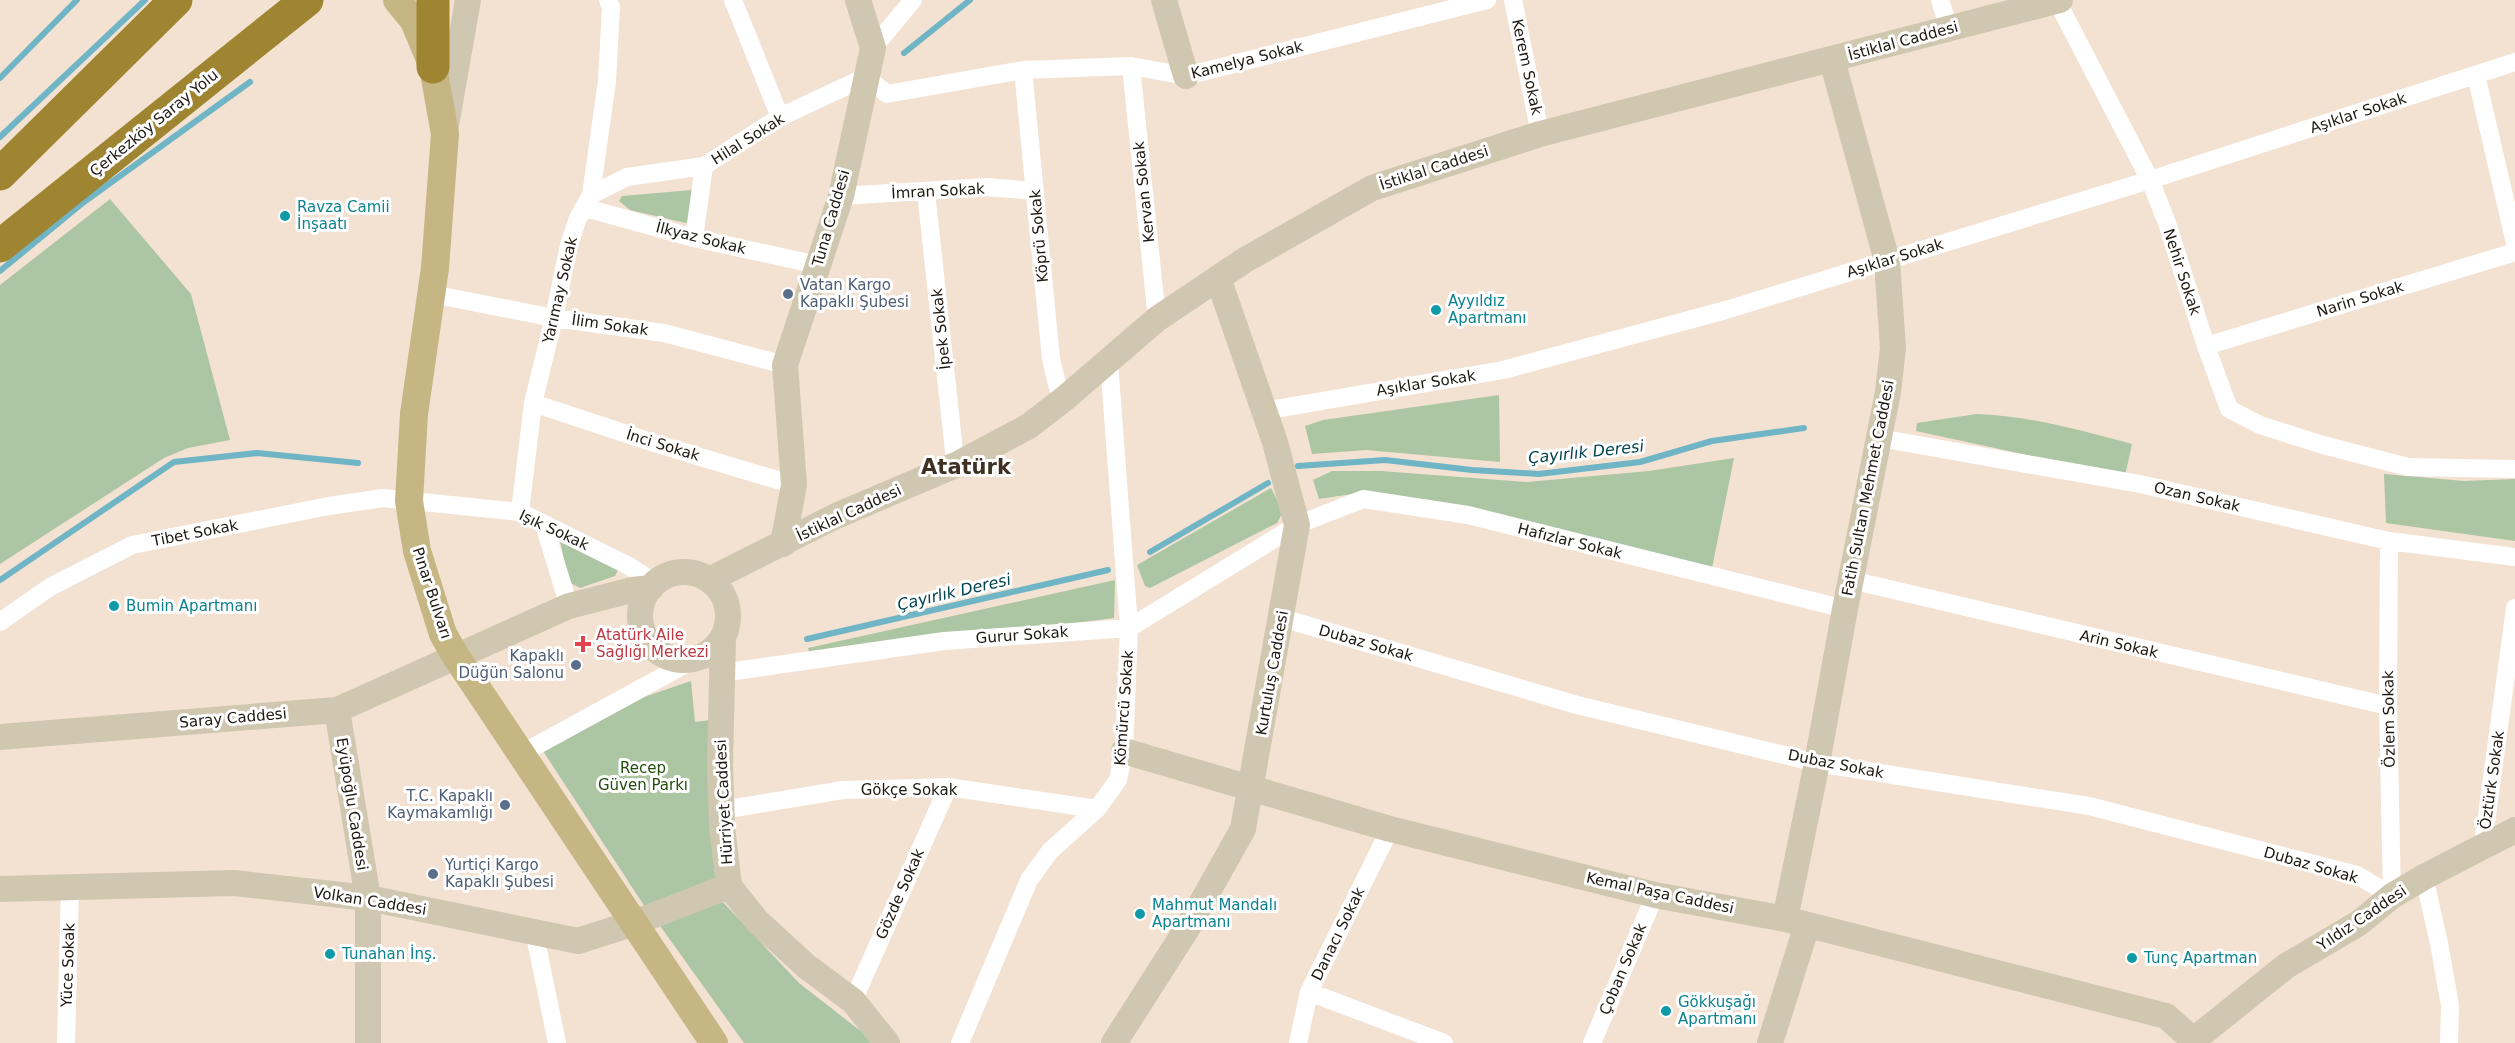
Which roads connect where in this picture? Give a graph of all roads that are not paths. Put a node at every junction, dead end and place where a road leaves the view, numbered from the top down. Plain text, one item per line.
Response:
1 (176, 0) edge
2 (307, 0) edge
3 (397, 0) edge
4 (433, 0) edge
5 (468, 0) edge
6 (608, 0) edge
7 (733, 0) edge
8 (858, 0) edge
9 (913, 0) edge
10 (1164, 0) edge
11 (1487, 0) edge
12 (1513, 0) edge
13 (1940, 0) edge
14 (2059, 0) edge
15 (1949, 29) junction
16 (873, 48) junction
17 (1832, 60) junction
18 (2515, 62) edge
19 (1131, 66) junction
20 (433, 67) junction
21 (1023, 70) junction
22 (2476, 75) junction
23 (1186, 76) junction
24 (866, 77) junction
25 (780, 117) junction
26 (445, 134) junction
27 (1540, 134) junction
28 (704, 166) junction
29 (0, 174) edge
30 (2150, 180) junction
31 (1035, 191) junction
32 (926, 192) junction
33 (840, 196) junction
34 (589, 201) junction
35 (694, 238) junction
36 (2515, 243) edge
37 (0, 246) edge
38 (2515, 252) edge
39 (1887, 261) junction
40 (818, 265) junction
41 (1218, 278) junction
42 (432, 294) junction
43 (554, 318) junction
44 (1157, 319) junction
45 (2206, 346) junction
46 (1109, 362) junction
47 (785, 366) junction
48 (1064, 399) junction
49 (533, 403) junction
50 (1263, 411) junction
51 (1881, 428) junction
52 (958, 464) junction
53 (2515, 470) edge
54 (794, 484) junction
55 (409, 501) junction
56 (520, 512) junction
57 (544, 525) junction
58 (1297, 525) junction
59 (2389, 541) junction
60 (783, 544) junction
61 (2515, 557) edge
62 (709, 580) junction
63 (1851, 580) junction
64 (653, 585) junction
65 (569, 606) junction
66 (2515, 608) edge
67 (1845, 609) junction
68 (1282, 618) junction
69 (0, 622) edge
70 (1129, 628) junction
71 (723, 638) junction
72 (455, 655) junction
73 (693, 660) junction
74 (721, 673) junction
75 (2388, 706) junction
76 (337, 710) junction
77 (0, 738) edge
78 (1124, 751) junction
79 (521, 754) junction
80 (1817, 763) junction
81 (948, 787) junction
82 (1252, 788) junction
83 (1097, 809) junction
84 (722, 810) junction
85 (1390, 829) junction
86 (2515, 830) edge
87 (2483, 845) junction
88 (2424, 877) junction
89 (729, 886) junction
90 (70, 887) junction
91 (0, 889) edge
92 (1655, 895) junction
93 (2392, 896) junction
94 (368, 898) junction
95 (1796, 922) junction
96 (633, 923) junction
97 (534, 931) junction
98 (1309, 992) junction
99 (853, 1001) junction
100 (2191, 1041) edge
101 (66, 1043) edge
102 (368, 1043) edge
103 (556, 1043) edge
104 (714, 1043) edge
105 (887, 1043) edge
106 (960, 1043) edge
107 (1114, 1043) edge
108 (1298, 1043) edge
109 (1444, 1043) edge
110 (1592, 1043) edge
111 (1770, 1043) edge
112 (2449, 1043) edge

1 - 29 highway
2 - 37 highway, Çerkezköy Saray Yolu
3 - 20 main road, Pınar Bulvarı
4 - 20 highway
5 - 26 street
6 - 34 street, Yarımay Sokak
7 - 25 street
8 - 16 street
9 - 16 street
10 - 23 street
11 - 23 street, Kamelya Sokak
12 - 27 street, Kerem Sokak
13 - 15 street
14 - 15 street, İstiklal Caddesi
14 - 30 street, Nehir Sokak
15 - 17 street, İstiklal Caddesi
16 - 24 street, Tuna Caddesi
17 - 27 street, İstiklal Caddesi
17 - 39 street, Fatih Sultan Mehmet Caddesi
18 - 22 street, Aşıklar Sokak
19 - 21 street, Kamelya Sokak
19 - 23 street, Kamelya Sokak
19 - 44 street, Kervan Sokak
20 - 26 main road, Pınar Bulvarı
21 - 24 street, Kamelya Sokak
21 - 31 street, Köprü Sokak
22 - 30 street, Aşıklar Sokak
22 - 36 street
24 - 25 street, Hilal Sokak
24 - 33 street, Tuna Caddesi
25 - 28 street, Hilal Sokak
26 - 42 main road, Pınar Bulvarı
27 - 41 street, İstiklal Caddesi
28 - 34 street, Hilal Sokak
28 - 35 street
30 - 39 street, Aşıklar Sokak
30 - 45 street, Nehir Sokak
31 - 32 street, İmran Sokak
31 - 48 street, Köprü Sokak
32 - 33 street, İmran Sokak
32 - 52 street, İpek Sokak
33 - 40 street, Tuna Caddesi
34 - 35 street, İlkyaz Sokak
34 - 43 street, Yarımay Sokak
35 - 40 street, İlkyaz Sokak
38 - 45 street, Narin Sokak
39 - 50 street, Aşıklar Sokak
39 - 51 street, Fatih Sultan Mehmet Caddesi
40 - 47 street, Tuna Caddesi
41 - 44 street, İstiklal Caddesi
41 - 50 street, Kurtuluş Caddesi
42 - 43 street, İlim Sokak
42 - 55 main road, Pınar Bulvarı
43 - 47 street, İlim Sokak
43 - 49 street, Yarımay Sokak
44 - 46 street, İstiklal Caddesi
45 - 53 street, Nehir Sokak
46 - 48 street, İstiklal Caddesi
46 - 70 street, Kömürcü Sokak
47 - 54 street, Tuna Caddesi
48 - 52 street, İstiklal Caddesi
49 - 54 street, İnci Sokak
49 - 56 street, Yarımay Sokak
50 - 58 street, Kurtuluş Caddesi
51 - 59 street, Ozan Sokak
51 - 63 street, Fatih Sultan Mehmet Caddesi
52 - 60 street, İstiklal Caddesi
54 - 60 street, Tuna Caddesi
55 - 56 street, Işık Sokak
55 - 69 street, Tibet Sokak
55 - 72 main road, Pınar Bulvarı
56 - 57 street, Işık Sokak
57 - 64 street, Işık Sokak
57 - 65 street
58 - 67 street, Hafızlar Sokak
58 - 68 street, Kurtuluş Caddesi
58 - 70 street, Gurur Sokak
59 - 61 street, Ozan Sokak
59 - 75 street, Özlem Sokak
60 - 62 street
62 - 64 street
62 - 71 street
63 - 67 street, Fatih Sultan Mehmet Caddesi
63 - 75 street, Arin Sokak
64 - 65 street
64 - 73 street
65 - 72 street
66 - 87 street, Öztürk Sokak
67 - 80 street, Fatih Sultan Mehmet Caddesi
68 - 80 street, Dubaz Sokak
68 - 82 street, Kurtuluş Caddesi
70 - 74 street, Gurur Sokak
70 - 78 street, Kömürcü Sokak
71 - 73 street
71 - 74 street, Hürriyet Caddesi
72 - 76 street, Saray Caddesi
72 - 79 main road, Pınar Bulvarı
73 - 79 street
74 - 84 street, Hürriyet Caddesi
75 - 93 street, Özlem Sokak
76 - 77 street, Saray Caddesi
76 - 94 street, Eyüpoğlu Caddesi
78 - 82 street, Kemal Paşa Caddesi
78 - 83 street, Kömürcü Sokak
79 - 96 main road, Pınar Bulvarı
80 - 93 street, Dubaz Sokak
80 - 95 street, Fatih Sultan Mehmet Caddesi
81 - 83 street, Gökçe Sokak
81 - 84 street, Gökçe Sokak
81 - 99 street, Gözde Sokak
82 - 85 street, Kemal Paşa Caddesi
82 - 107 street, Kurtuluş Caddesi
83 - 106 street, Kömürcü Sokak
84 - 89 street, Hürriyet Caddesi
85 - 92 street, Kemal Paşa Caddesi
85 - 98 street, Danacı Sokak
86 - 87 street, Yıldız Caddesi
87 - 88 street, Yıldız Caddesi
88 - 93 street, Yıldız Caddesi
88 - 112 street
89 - 96 street, Volkan Caddesi
89 - 99 street, Hürriyet Caddesi
90 - 91 street, Volkan Caddesi
90 - 94 street, Volkan Caddesi
90 - 101 street, Yüce Sokak
92 - 95 street, Kemal Paşa Caddesi
92 - 110 street, Çoban Sokak
93 - 100 street, Yıldız Caddesi
94 - 97 street, Volkan Caddesi
94 - 102 street, Eyüpoğlu Caddesi
95 - 100 street, Kemal Paşa Caddesi
95 - 111 street, Fatih Sultan Mehmet Caddesi
96 - 97 street, Volkan Caddesi
96 - 104 main road, Pınar Bulvarı
97 - 103 street
98 - 108 street, Danacı Sokak
98 - 109 street
99 - 105 street, Hürriyet Caddesi

